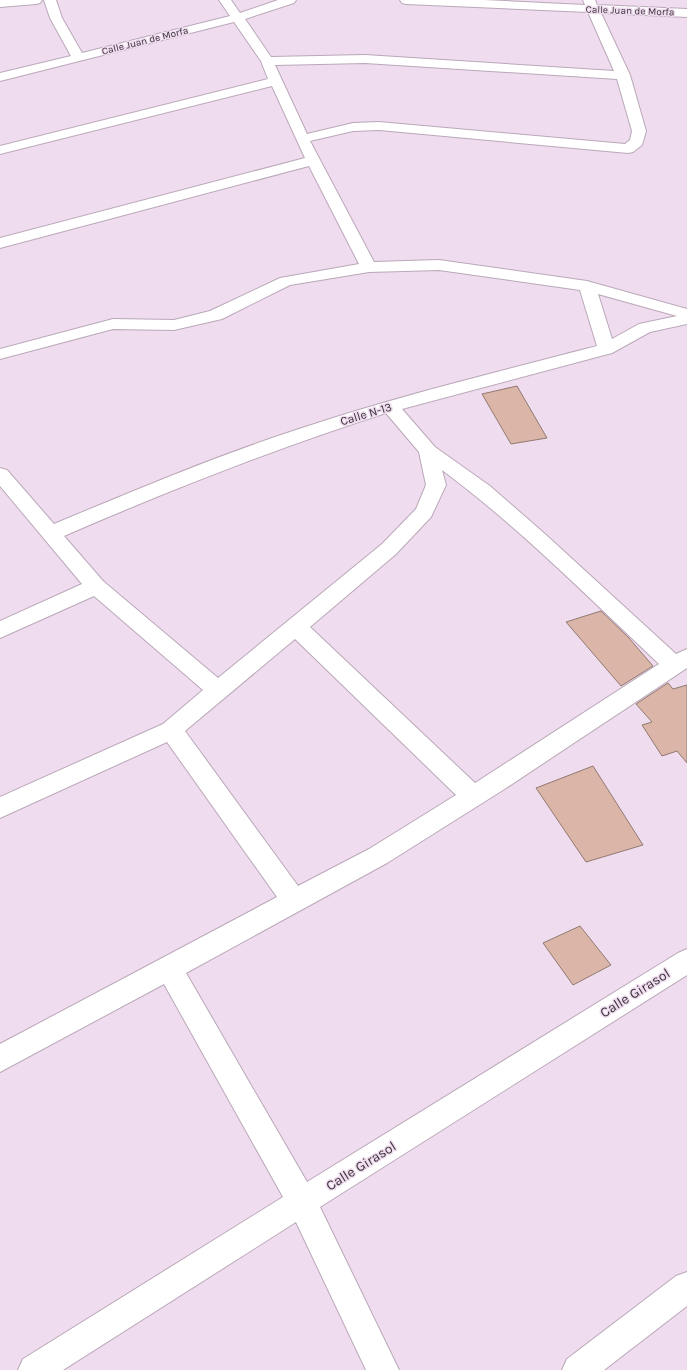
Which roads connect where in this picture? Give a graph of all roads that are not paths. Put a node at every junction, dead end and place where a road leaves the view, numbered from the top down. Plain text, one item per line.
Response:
1 (36, 0) edge
2 (50, 0) edge
3 (225, 0) edge
4 (290, 0) edge
5 (406, 0) edge
6 (0, 3) edge
7 (592, 5) edge
8 (687, 13) edge
9 (237, 18) junction
10 (78, 57) junction
11 (267, 61) junction
12 (623, 75) junction
13 (0, 77) edge
14 (276, 81) junction
15 (302, 139) junction
16 (0, 150) edge
17 (313, 160) junction
18 (0, 243) edge
19 (369, 267) junction
20 (587, 286) junction
21 (687, 314) edge
22 (687, 320) edge
23 (606, 349) junction
24 (0, 354) edge
25 (390, 406) junction
26 (428, 451) junction
27 (0, 474) edge
28 (52, 533) junction
29 (96, 586) junction
30 (296, 627) junction
31 (0, 630) edge
32 (681, 661) edge
33 (218, 690) junction
34 (171, 730) junction
35 (473, 796) junction
36 (0, 808) edge
37 (294, 901) junction
38 (687, 961) edge
39 (169, 968) junction
40 (0, 1059) edge
41 (302, 1202) junction
42 (687, 1287) edge
43 (34, 1370) edge
44 (383, 1370) edge
45 (578, 1370) edge

1 - 6 street
2 - 10 street
3 - 9 street
4 - 9 street, Calle Juan de Morfa
5 - 7 street, Calle Juan de Morfa
7 - 8 street, Calle Juan de Morfa
7 - 12 street
9 - 10 street, Calle Juan de Morfa
9 - 11 street
10 - 13 street, Calle Juan de Morfa
11 - 12 street
11 - 14 street
12 - 15 street
14 - 15 street
14 - 16 street
15 - 17 street
17 - 18 street
17 - 19 street
19 - 20 street
19 - 24 street
20 - 21 street
20 - 23 street
22 - 23 street, Calle N-13
23 - 25 street, Calle N-13
25 - 26 street
25 - 28 street, Calle N-13
26 - 30 street
26 - 32 street
27 - 28 street
28 - 29 street
29 - 31 street
29 - 33 street
30 - 33 street
30 - 35 street
32 - 35 street
33 - 34 street
34 - 36 street
34 - 37 street
35 - 37 street
37 - 39 street
38 - 41 street, Calle Girasol
39 - 40 street
39 - 41 street
41 - 43 street, Calle Girasol
41 - 44 street
42 - 45 street

